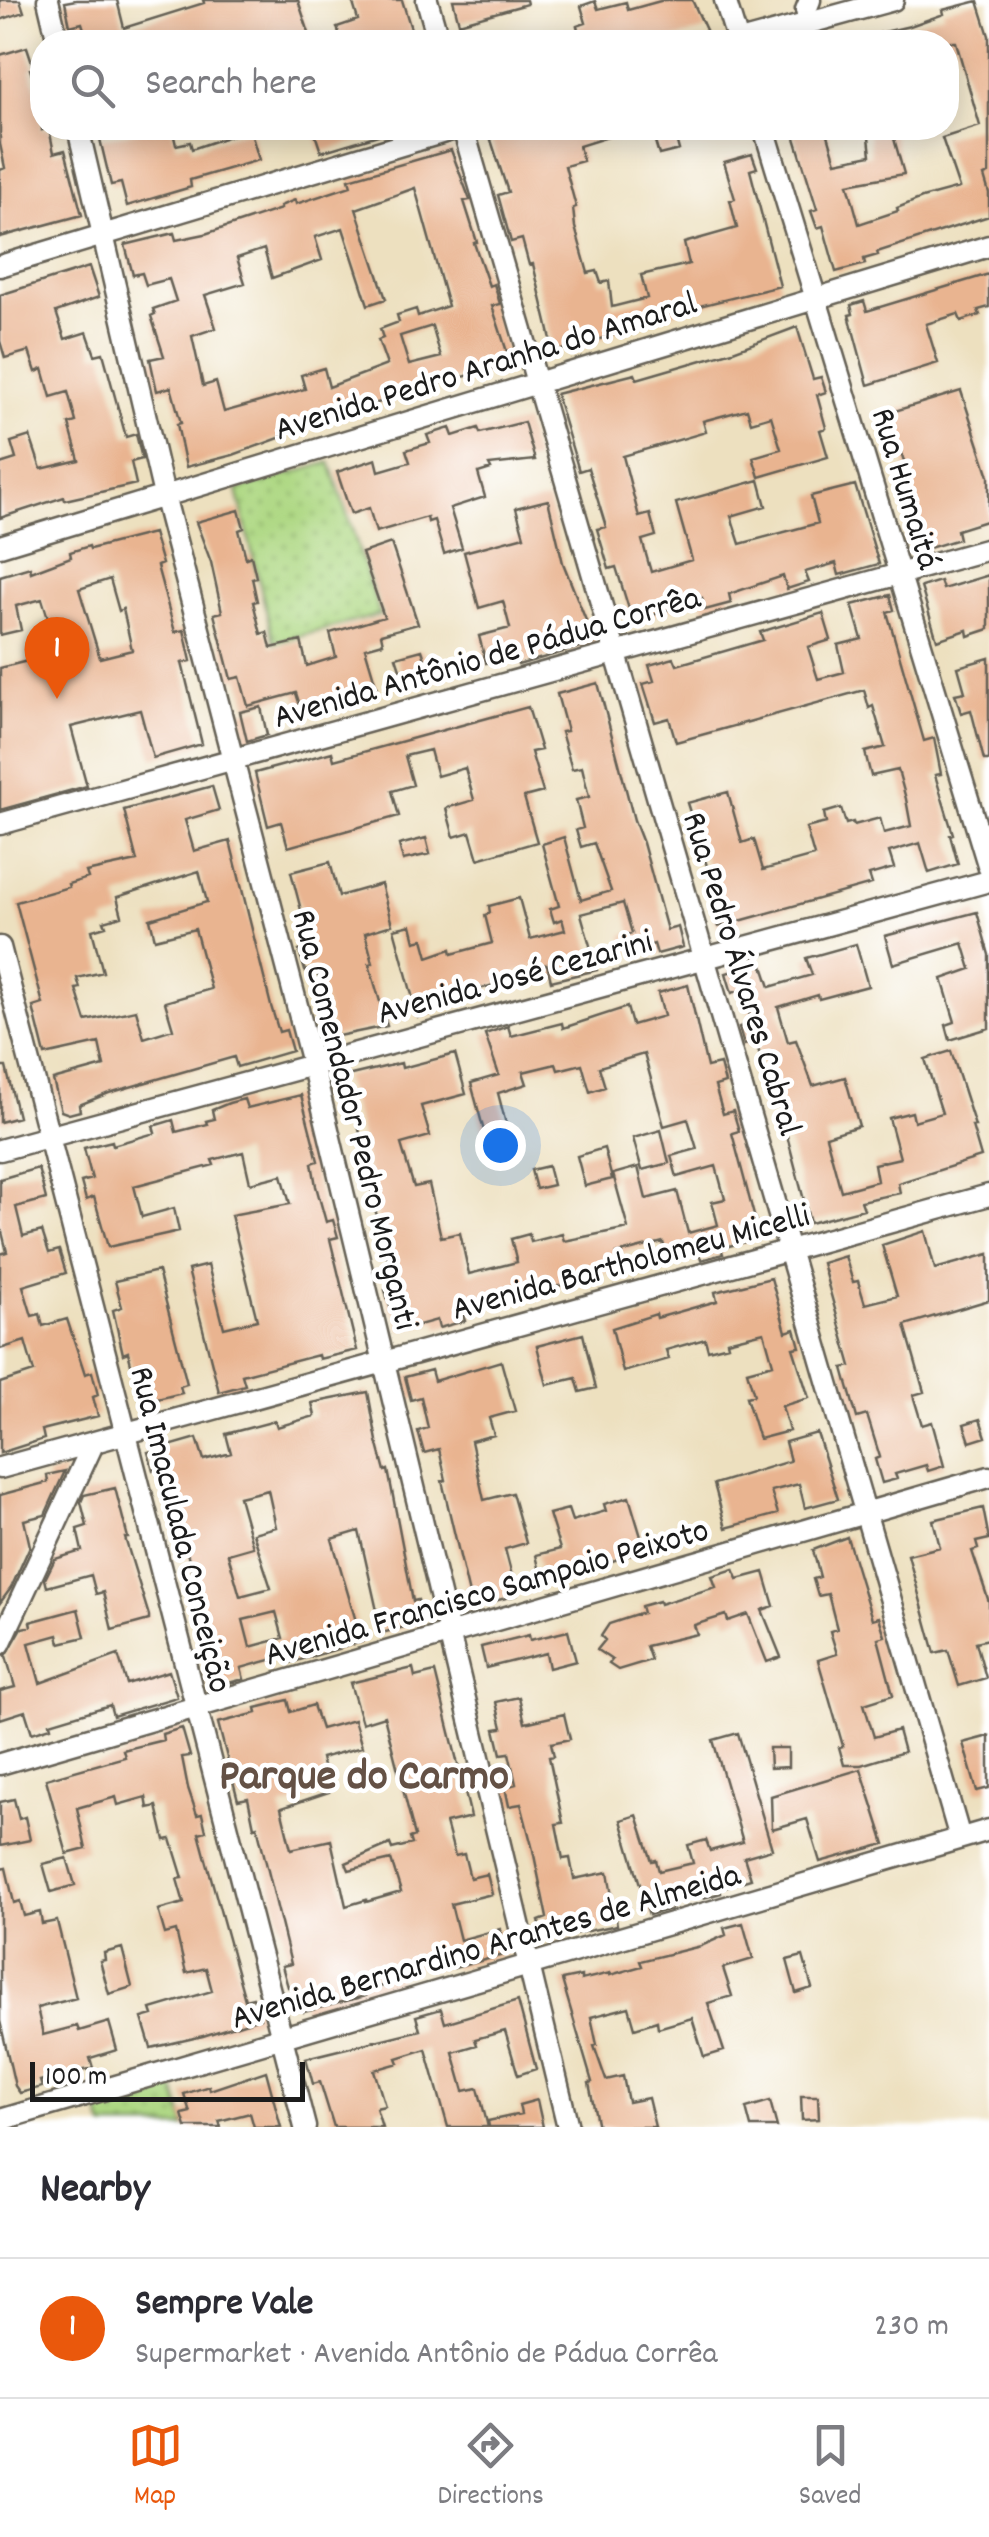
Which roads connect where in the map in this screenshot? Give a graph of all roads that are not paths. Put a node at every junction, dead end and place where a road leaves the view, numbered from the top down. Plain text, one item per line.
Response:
1 (48, 0) edge
2 (427, 0) edge
3 (726, 0) edge
4 (810, 0) edge
5 (893, 0) edge
6 (808, 24) junction
7 (55, 30) edge
8 (436, 30) edge
9 (735, 30) edge
10 (785, 30) edge
11 (81, 140) edge
12 (420, 140) edge
13 (464, 140) edge
14 (768, 140) edge
15 (103, 235) junction
16 (989, 246) edge
17 (0, 266) edge
18 (816, 298) junction
19 (537, 381) junction
20 (164, 495) junction
21 (0, 546) edge
22 (989, 549) edge
23 (901, 573) junction
24 (614, 652) junction
25 (232, 760) junction
26 (0, 824) edge
27 (989, 868) edge
28 (989, 881) edge
29 (0, 947) edge
30 (705, 956) junction
31 (312, 1063) junction
32 (50, 1136) junction
33 (0, 1150) edge
34 (989, 1195) edge
35 (791, 1249) junction
36 (383, 1362) junction
37 (124, 1431) junction
38 (94, 1442) junction
39 (0, 1468) edge
40 (989, 1478) edge
41 (867, 1513) junction
42 (450, 1634) junction
43 (0, 1644) edge
44 (195, 1707) junction
45 (0, 1764) edge
46 (989, 1830) edge
47 (960, 1838) junction
48 (530, 1966) junction
49 (281, 2038) junction
50 (0, 2120) edge
51 (305, 2127) edge
52 (568, 2127) edge

1 - 7 street
2 - 8 street
3 - 9 street
4 - 6 street
5 - 6 street
6 - 10 street
11 - 15 street, Rua Comendador Pedro Morganti
12 - 15 street
13 - 19 street, Rua Pedro Álvares Cabral
14 - 18 street, Rua Humaitá
15 - 17 street
15 - 20 street, Rua Comendador Pedro Morganti
16 - 18 street, Avenida Pedro Aranha do Amaral
18 - 19 street, Avenida Pedro Aranha do Amaral
18 - 23 street, Rua Humaitá
19 - 20 street, Avenida Pedro Aranha do Amaral
19 - 24 street, Rua Pedro Álvares Cabral
20 - 21 street, Avenida Pedro Aranha do Amaral
20 - 25 street, Rua Comendador Pedro Morganti
22 - 23 street, Avenida Antônio de Pádua Corrêa
23 - 24 street, Avenida Antônio de Pádua Corrêa
23 - 27 street, Rua Humaitá
24 - 25 street, Avenida Antônio de Pádua Corrêa
24 - 30 street, Rua Pedro Álvares Cabral
25 - 26 street, Avenida Antônio de Pádua Corrêa
25 - 31 street, Rua Comendador Pedro Morganti
28 - 30 street, Avenida José Cezarini
29 - 32 street, Rua Imaculada Conceição
30 - 31 street, Avenida José Cezarini
30 - 35 street, Rua Pedro Álvares Cabral
31 - 32 street, Avenida José Cezarini
31 - 36 street, Rua Comendador Pedro Morganti
32 - 33 street, Avenida José Cezarini
32 - 37 street, Rua Imaculada Conceição
34 - 35 street, Avenida Bartholomeu Micelli
35 - 36 street, Avenida Bartholomeu Micelli
35 - 41 street, Rua Pedro Álvares Cabral
36 - 37 street, Avenida Bartholomeu Micelli
36 - 42 street, Rua Comendador Pedro Morganti
37 - 38 street, Avenida Bartholomeu Micelli
37 - 44 street, Rua Imaculada Conceição
38 - 39 street, Avenida Bartholomeu Micelli
38 - 43 street
40 - 41 street, Avenida Francisco Sampaio Peixoto
41 - 42 street, Avenida Francisco Sampaio Peixoto
41 - 47 street, Rua Pedro Álvares Cabral
42 - 44 street, Avenida Francisco Sampaio Peixoto
42 - 48 street, Rua Comendador Pedro Morganti
44 - 45 street, Avenida Francisco Sampaio Peixoto
44 - 49 street, Rua Imaculada Conceição
46 - 47 street, Avenida Bernardino Arantes de Almeida
47 - 48 street, Avenida Bernardino Arantes de Almeida
48 - 49 street, Avenida Bernardino Arantes de Almeida
48 - 52 street, Rua Comendador Pedro Morganti
49 - 50 street, Avenida Bernardino Arantes de Almeida
49 - 51 street, Rua Imaculada Conceição

